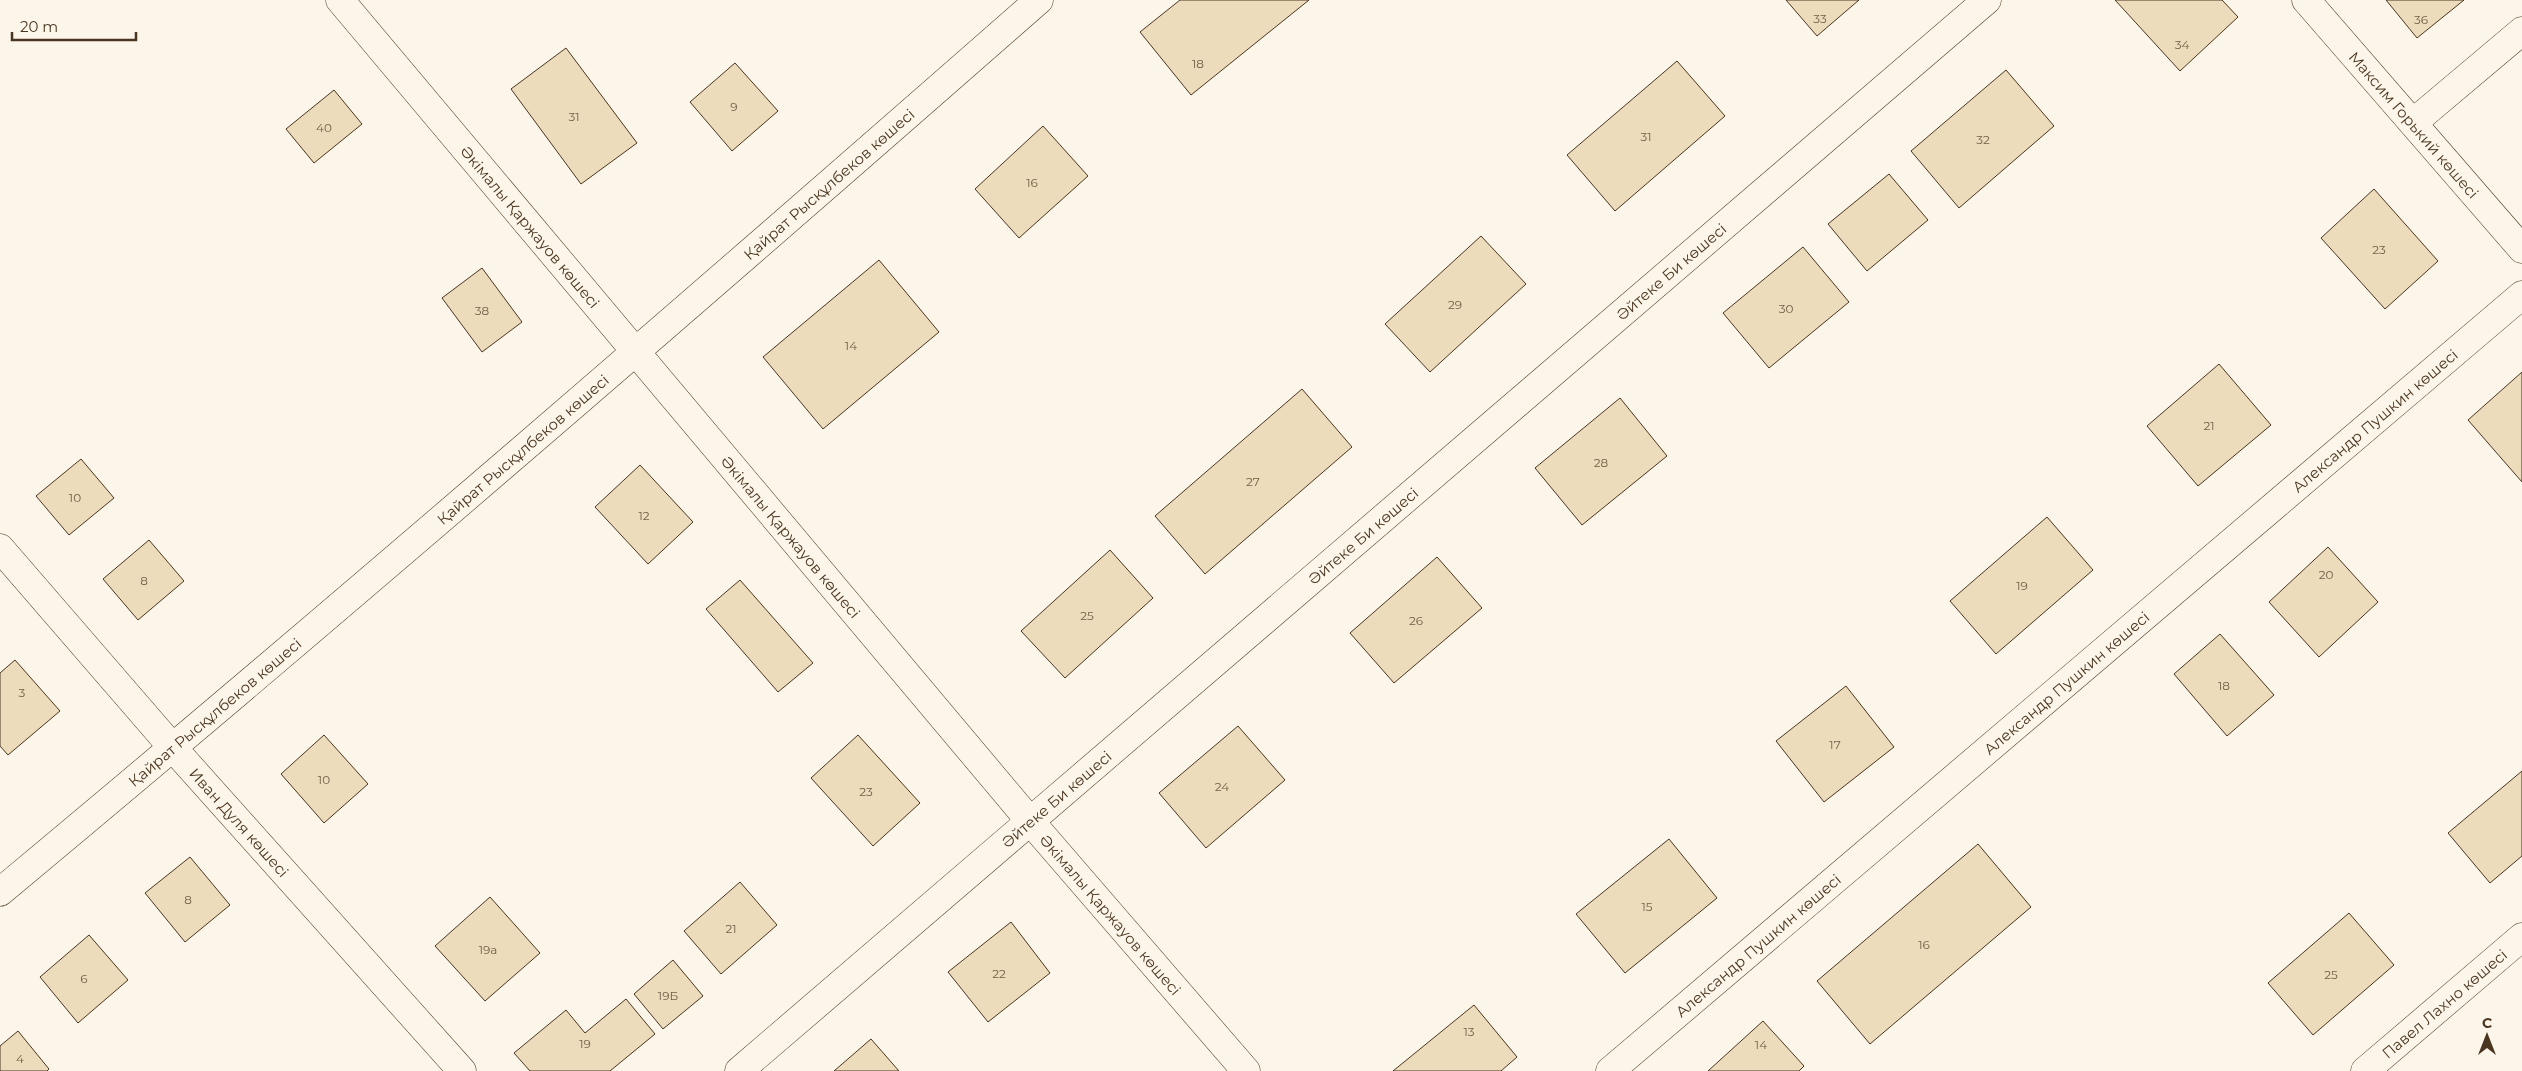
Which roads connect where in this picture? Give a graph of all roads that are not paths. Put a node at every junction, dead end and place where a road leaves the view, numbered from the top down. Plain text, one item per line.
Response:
1 (340, 0) edge
2 (1039, 0) edge
3 (1987, 0) edge
4 (2306, 0) edge
5 (2522, 31) edge
6 (2414, 122) junction
7 (2522, 249) edge
8 (2522, 295) edge
9 (636, 354) junction
10 (0, 548) edge
11 (173, 748) junction
12 (1030, 821) junction
13 (0, 892) edge
14 (2522, 937) edge
15 (462, 1071) edge
16 (739, 1071) edge
17 (1246, 1071) edge
18 (1610, 1071) edge
19 (2365, 1071) edge

1 - 9 street, Әкімалы Қаржауов көшесі
2 - 9 street, Қайрат Рысқұлбеков көшесі
3 - 12 street, Әйтеке Би көшесі
4 - 6 street, Максим Горький көшесі
5 - 6 street
6 - 7 street, Максим Горький көшесі
8 - 18 street, Александр Пушкин көшесі
9 - 11 street, Қайрат Рысқұлбеков көшесі
9 - 12 street, Әкімалы Қаржауов көшесі
10 - 11 street, Иван Дуля көшесі
11 - 13 street, Қайрат Рысқұлбеков көшесі
11 - 15 street, Иван Дуля көшесі
12 - 16 street, Әйтеке Би көшесі
12 - 17 street, Әкімалы Қаржауов көшесі
14 - 19 street, Павел Лахно көшесі

